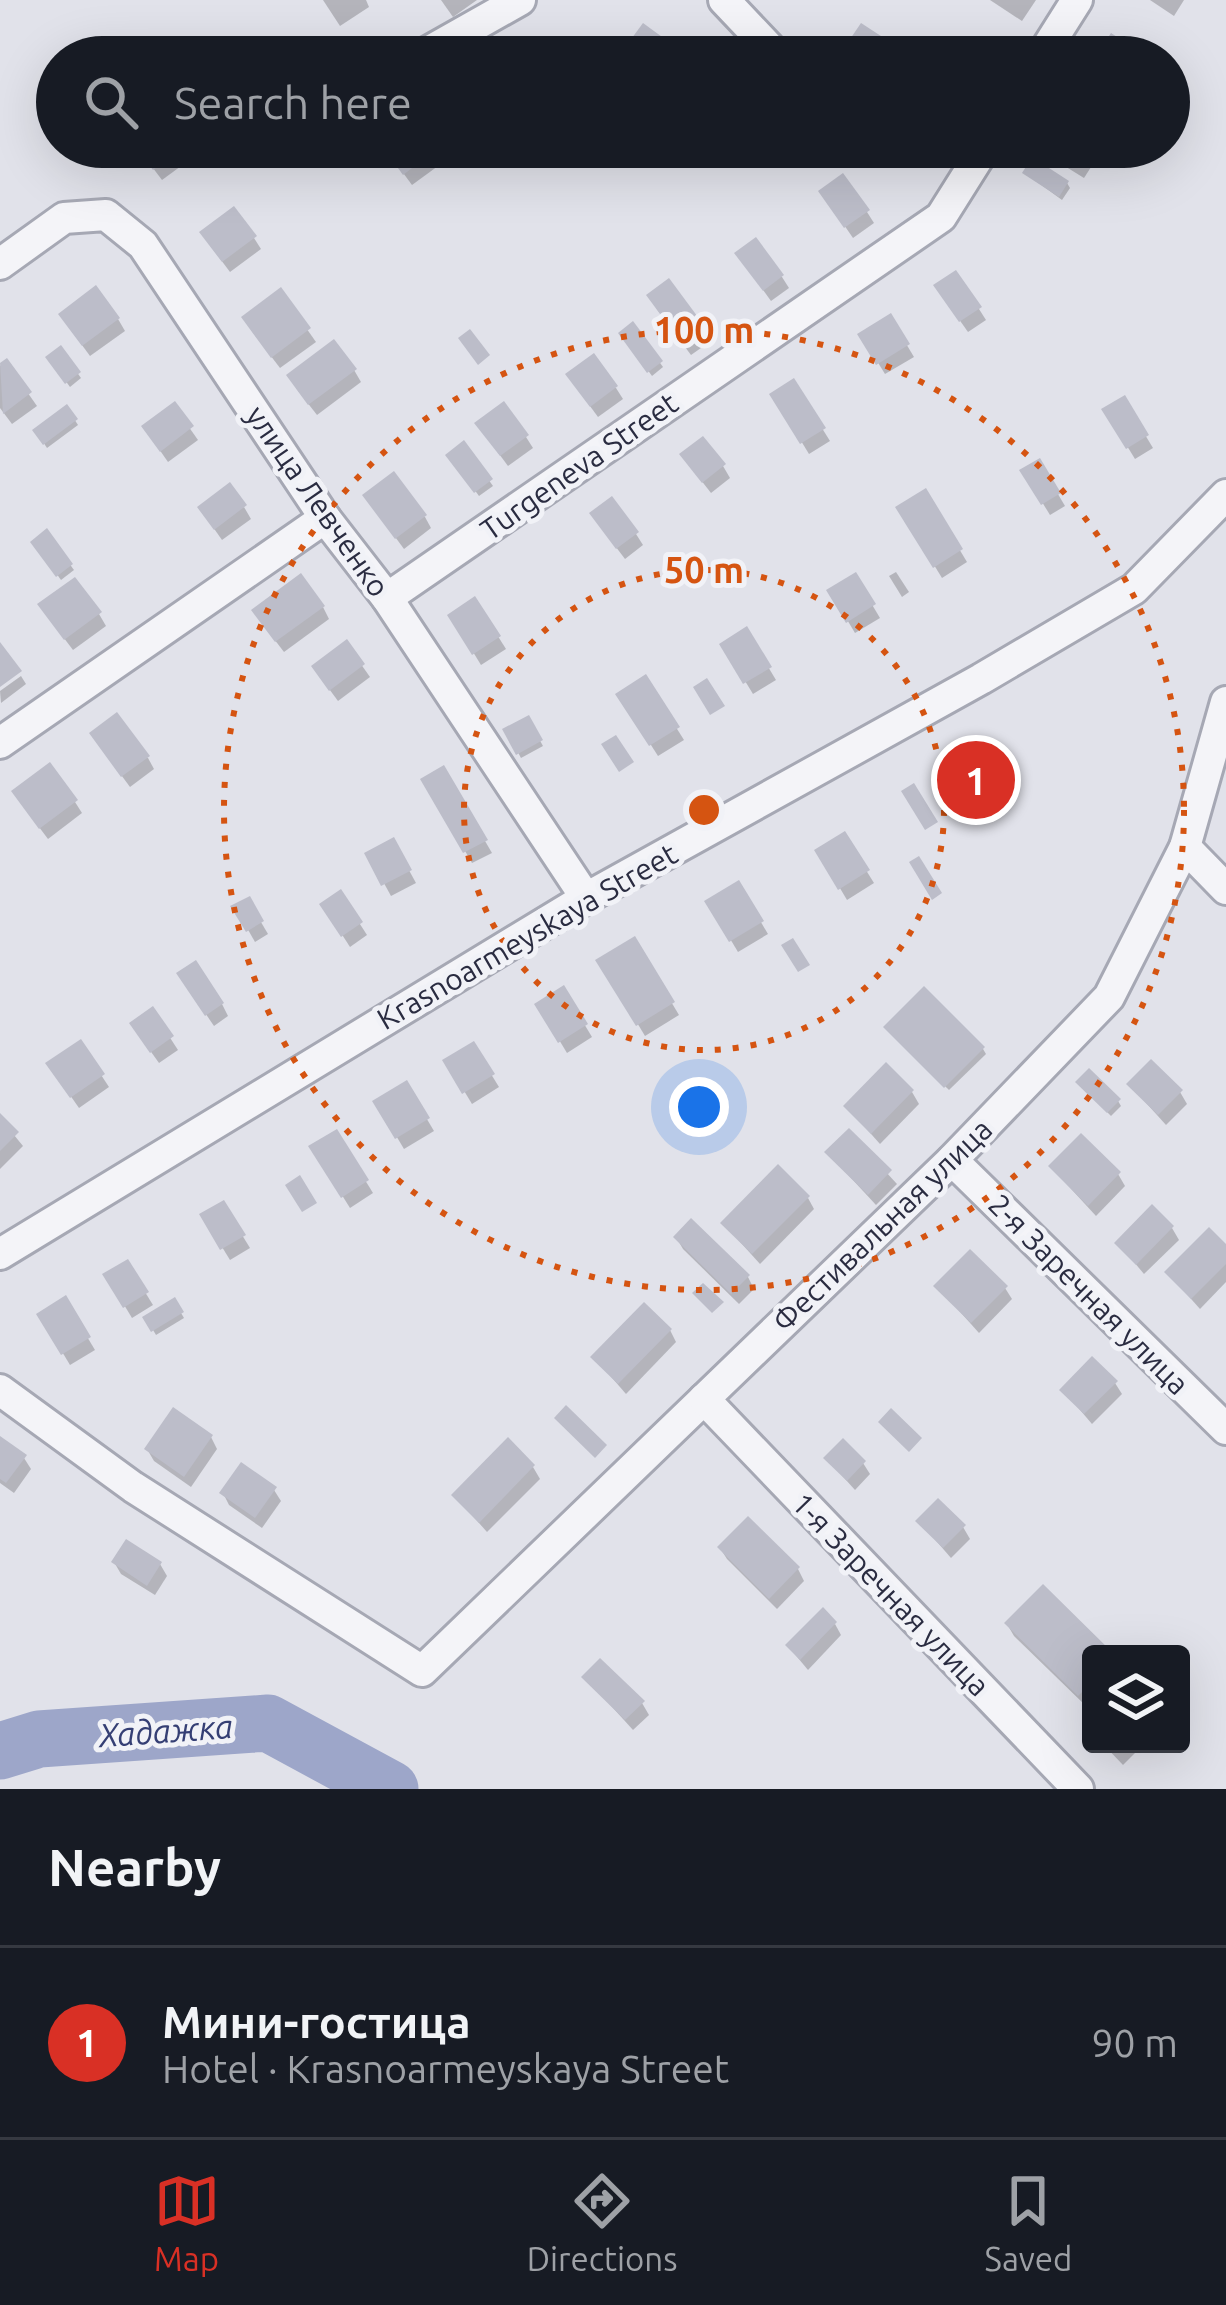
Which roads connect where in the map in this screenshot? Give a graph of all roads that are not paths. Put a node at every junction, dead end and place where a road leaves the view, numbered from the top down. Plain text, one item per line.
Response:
1 (520, 0) edge
2 (724, 0) edge
3 (1077, 0) edge
4 (456, 36) edge
5 (758, 36) edge
6 (1054, 36) edge
7 (972, 168) edge
8 (0, 264) edge
9 (1226, 495) edge
10 (325, 518) junction
11 (387, 598) junction
12 (1226, 702) edge
13 (0, 743) edge
14 (1184, 847) junction
15 (1226, 889) edge
16 (586, 898) junction
17 (952, 1160) junction
18 (0, 1255) edge
19 (0, 1390) edge
20 (704, 1399) junction
21 (1226, 1429) edge
22 (1078, 1789) edge

1 - 4 street
2 - 5 street
3 - 6 street
7 - 11 street, Turgeneva Street
8 - 10 street, улица Левченко
9 - 16 street, Krasnoarmeyskaya Street
10 - 11 street, улица Левченко
10 - 13 street
11 - 16 street, улица Левченко
12 - 14 street, Фестивальная улица
14 - 15 street
14 - 17 street, Фестивальная улица
16 - 18 street, Krasnoarmeyskaya Street
17 - 20 street, Фестивальная улица
17 - 21 street, 2-я Заречная улица
19 - 20 street, Фестивальная улица
20 - 22 street, 1-я Заречная улица

